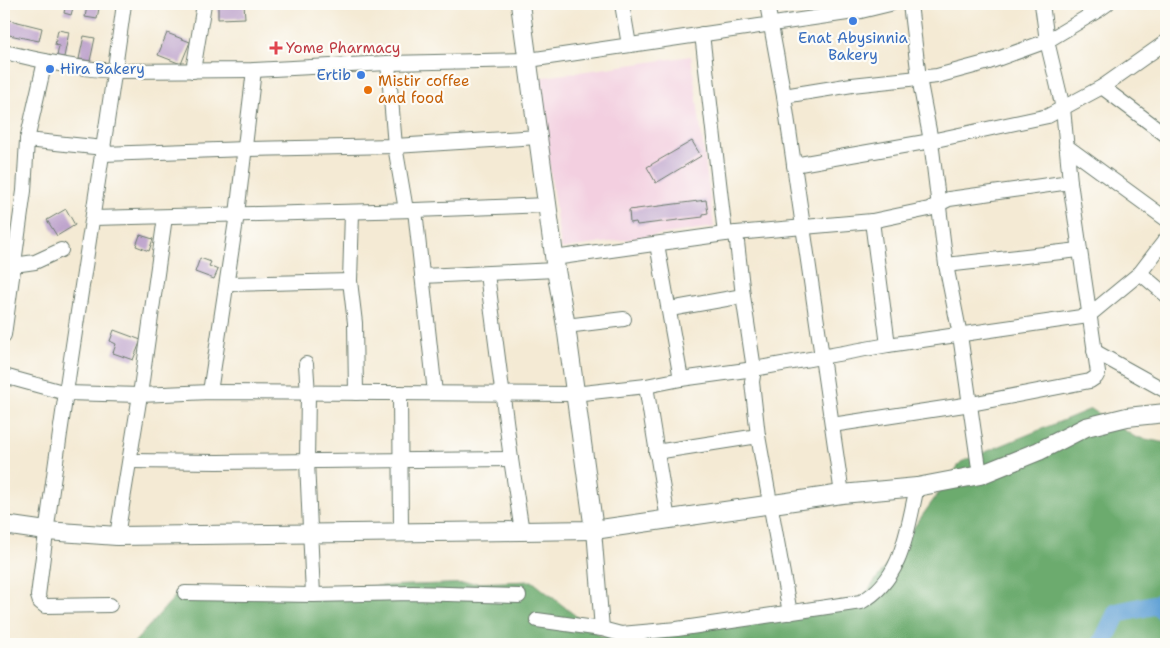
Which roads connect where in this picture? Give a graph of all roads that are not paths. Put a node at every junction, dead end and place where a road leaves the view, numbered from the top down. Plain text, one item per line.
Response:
1 (124, 4) edge
2 (204, 4) edge
3 (520, 4) edge
4 (622, 4) edge
5 (767, 4) edge
6 (890, 4) edge
7 (910, 4) edge
8 (1042, 4) edge
9 (1107, 4) edge
10 (861, 7) edge
11 (771, 23) junction
12 (702, 34) junction
13 (1047, 41) junction
14 (629, 45) junction
15 (1165, 45) edge
16 (4, 52) edge
17 (529, 60) junction
18 (45, 61) junction
19 (388, 63) junction
20 (254, 70) junction
21 (115, 71) junction
22 (192, 71) junction
23 (920, 78) junction
24 (1102, 87) junction
25 (784, 96) junction
26 (1063, 108) junction
27 (1166, 135) edge
28 (538, 137) junction
29 (27, 140) junction
30 (931, 141) junction
31 (396, 146) junction
32 (1066, 146) junction
33 (246, 149) junction
34 (104, 151) junction
35 (794, 165) junction
36 (1070, 182) junction
37 (938, 203) junction
38 (547, 205) junction
39 (410, 210) junction
40 (352, 212) junction
41 (237, 214) junction
42 (165, 216) junction
43 (93, 218) junction
44 (872, 220) junction
45 (1166, 220) edge
46 (803, 227) junction
47 (731, 234) junction
48 (1166, 239) edge
49 (657, 244) junction
50 (61, 250) dead end
51 (1079, 250) junction
52 (555, 264) junction
53 (14, 265) junction
54 (946, 265) junction
55 (1140, 273) junction
56 (487, 274) junction
57 (422, 276) junction
58 (350, 281) junction
59 (227, 284) junction
60 (1166, 294) edge
61 (743, 296) junction
62 (670, 309) junction
63 (1088, 316) junction
64 (624, 319) dead end
65 (566, 326) junction
66 (960, 334) junction
67 (4, 335) edge
68 (888, 345) junction
69 (1094, 351) junction
70 (823, 358) junction
71 (306, 364) dead end
72 (754, 369) junction
73 (4, 376) edge
74 (682, 379) junction
75 (646, 386) junction
76 (1166, 391) edge
77 (210, 392) junction
78 (66, 393) junction
79 (356, 393) junction
80 (400, 393) junction
81 (435, 393) junction
82 (308, 394) junction
83 (502, 394) junction
84 (574, 394) junction
85 (140, 395) junction
86 (971, 404) junction
87 (1166, 413) edge
88 (832, 424) junction
89 (758, 436) junction
90 (656, 452) junction
91 (511, 459) junction
92 (401, 460) junction
93 (130, 461) junction
94 (307, 461) junction
95 (980, 475) junction
96 (917, 487) junction
97 (842, 494) junction
98 (770, 504) junction
99 (668, 520) junction
100 (4, 525) edge
101 (46, 530) junction
102 (594, 530) junction
103 (401, 532) junction
104 (522, 532) junction
105 (311, 533) junction
106 (117, 536) junction
107 (185, 593) dead end
108 (313, 595) junction
109 (519, 596) dead end
110 (110, 606) dead end
111 (790, 613) junction
112 (537, 620) dead end
113 (602, 629) junction

1 - 21 street
2 - 22 street
3 - 17 main road
4 - 14 street
5 - 11 street
6 - 10 street
7 - 23 street
8 - 13 street
9 - 13 street
10 - 11 street
11 - 12 street
11 - 25 street
12 - 14 street
12 - 47 street
13 - 23 street
13 - 26 street
14 - 17 street
15 - 24 street
16 - 18 street
17 - 19 street
17 - 28 main road
18 - 21 street
18 - 29 street
19 - 20 street
19 - 31 street
20 - 22 street
20 - 33 street
21 - 22 street
21 - 34 street
23 - 25 street
23 - 30 street
24 - 26 street
24 - 27 street
25 - 35 street
26 - 30 street
26 - 32 street
28 - 31 street
28 - 38 main road
29 - 34 street
29 - 53 street
30 - 35 street
30 - 37 street
31 - 33 street
31 - 39 street
32 - 36 street
32 - 45 street
33 - 34 street
33 - 41 street
34 - 43 street
35 - 46 street
36 - 37 street
36 - 51 street
37 - 44 street
37 - 54 street
38 - 39 street
38 - 52 main road
39 - 40 street
39 - 57 street
40 - 41 street
40 - 58 street
41 - 42 street
41 - 59 street
42 - 43 street
42 - 85 street
43 - 78 street
44 - 46 street
44 - 68 street
46 - 47 street
46 - 70 street
47 - 49 street
47 - 61 street
48 - 55 street
49 - 52 street
49 - 62 street
50 - 53 street
51 - 54 street
51 - 63 street
52 - 56 street
52 - 65 main road
53 - 67 street
54 - 66 street
55 - 60 street
55 - 63 street
56 - 57 street
56 - 83 street
57 - 81 street
58 - 59 street
58 - 79 street
59 - 77 street
61 - 62 street
61 - 72 street
62 - 74 street
63 - 66 street
63 - 69 street
64 - 65 street
65 - 84 main road
66 - 68 street
66 - 86 street
68 - 70 street
69 - 76 street
69 - 86 street
70 - 72 street
70 - 88 street
71 - 82 street
72 - 74 street
72 - 89 street
73 - 78 street
74 - 75 street
75 - 84 street
75 - 90 street
77 - 82 street
77 - 85 street
78 - 85 street
78 - 101 street
79 - 80 street
79 - 82 street
80 - 81 street
80 - 92 street
81 - 83 street
82 - 94 street
83 - 84 street
83 - 91 street
84 - 102 main road
85 - 93 street
86 - 88 street
86 - 95 street
87 - 95 main road
88 - 97 street
89 - 90 street
89 - 98 street
90 - 99 street
91 - 92 street
91 - 104 street
92 - 94 street
92 - 103 street
93 - 94 street
93 - 106 street
94 - 105 street
95 - 96 main road
96 - 97 main road
96 - 111 street
97 - 98 main road
98 - 99 main road
98 - 111 street
99 - 102 main road
100 - 101 main road
101 - 106 main road
101 - 110 street
102 - 104 main road
102 - 113 street
103 - 104 main road
103 - 105 main road
105 - 106 main road
105 - 108 street
107 - 108 street
108 - 109 street
111 - 113 street
112 - 113 street

